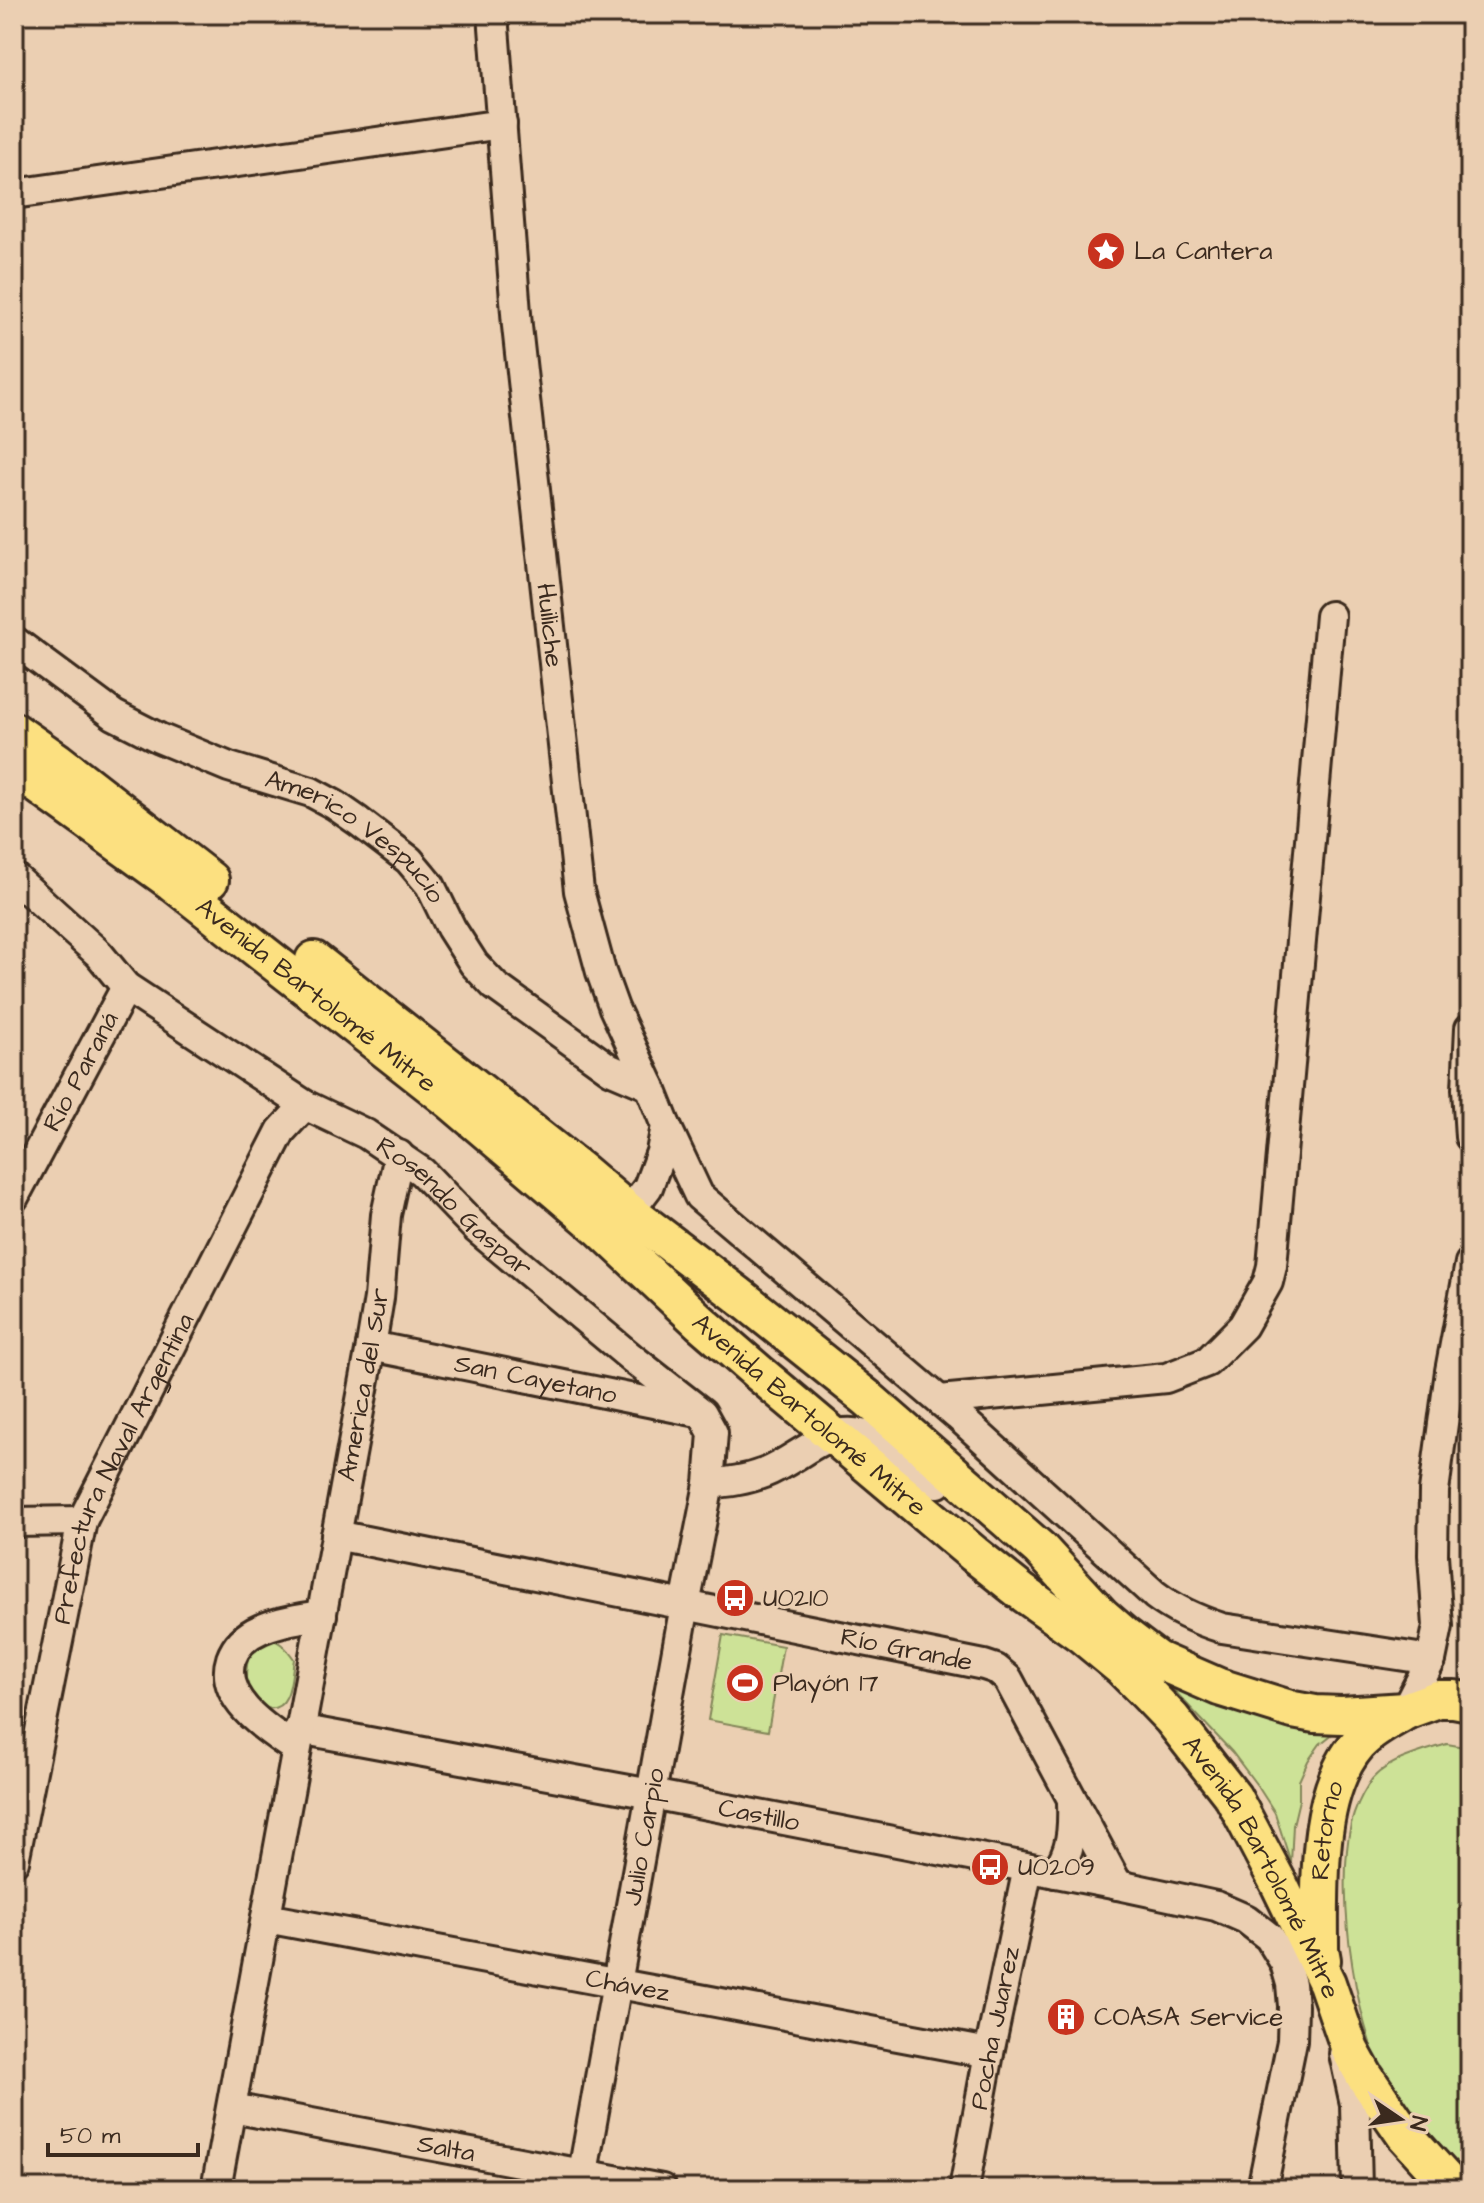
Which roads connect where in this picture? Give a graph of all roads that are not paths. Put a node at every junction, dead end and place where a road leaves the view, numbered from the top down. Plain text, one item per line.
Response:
1 (493, 14) edge
2 (502, 124) junction
3 (14, 194) edge
4 (1330, 616) dead end
5 (14, 641) edge
6 (14, 731) edge
7 (14, 768) edge
8 (14, 877) edge
9 (126, 987) junction
10 (1470, 1028) edge
11 (650, 1086) junction
12 (305, 1105) junction
13 (666, 1126) junction
14 (1470, 1137) edge
15 (399, 1155) junction
16 (14, 1197) edge
17 (629, 1212) junction
18 (1470, 1263) edge
19 (371, 1346) junction
20 (940, 1400) junction
21 (702, 1413) junction
22 (833, 1436) junction
23 (709, 1484) junction
24 (82, 1521) junction
25 (14, 1522) edge
26 (336, 1535) junction
27 (1027, 1537) junction
28 (685, 1605) junction
29 (322, 1615) junction
30 (1431, 1660) junction
31 (1470, 1702) edge
32 (1405, 1711) junction
33 (298, 1739) junction
34 (651, 1794) junction
35 (1072, 1801) junction
36 (14, 1861) edge
37 (1041, 1870) junction
38 (1118, 1885) junction
39 (266, 1918) junction
40 (1327, 1983) junction
41 (617, 1985) junction
42 (989, 2053) junction
43 (232, 2108) junction
44 (582, 2181) edge
45 (216, 2189) edge
46 (662, 2189) edge
47 (964, 2189) edge
48 (1262, 2189) edge
49 (1357, 2189) edge
50 (1454, 2189) edge

1 - 2 street, Huiliche
2 - 3 street
2 - 11 street, Huiliche
4 - 20 street
5 - 11 street, Americo Vespucio
6 - 17 main road, Avenida Bartolomé Mitre
7 - 22 main road, Avenida Bartolomé Mitre
8 - 9 street, Rosendo Gaspar
9 - 12 street, Rosendo Gaspar
9 - 16 street, Río Paraná
10 - 14 street
11 - 13 street, Huiliche
12 - 15 street, Rosendo Gaspar
12 - 24 street, Prefectura Naval Argentina
13 - 17 street
13 - 20 street, Huiliche
15 - 19 street, America del Sur
15 - 21 street, Rosendo Gaspar
17 - 27 main road, Avenida Bartolomé Mitre
18 - 30 street
19 - 21 street, San Cayetano
19 - 26 street, America del Sur
20 - 30 street, Huiliche
21 - 23 street
22 - 23 street
22 - 27 street
22 - 40 main road, Avenida Bartolomé Mitre
23 - 28 street, Julio Carpio
24 - 25 street
24 - 36 street, Prefectura Naval Argentina
26 - 28 street, Río Grande
26 - 29 street, America del Sur
27 - 32 main road, Avenida Bartolomé Mitre
28 - 34 street, Julio Carpio
28 - 35 street, Río Grande
29 - 33 street, America del Sur
29 - 33 street
30 - 32 street
31 - 32 main road, Avenida Bartolomé Mitre
32 - 40 main road, Retorno
33 - 34 street, Castillo
33 - 39 street, America del Sur
34 - 37 street, Castillo
34 - 41 street, Julio Carpio
35 - 37 street, Pocha Juarez
35 - 38 street, Río Grande
37 - 38 street, Castillo
37 - 42 street, Pocha Juarez
38 - 48 street, Castillo
39 - 41 street, Chávez
39 - 43 street, America del Sur
40 - 49 street
40 - 50 main road, Avenida Bartolomé Mitre
41 - 42 street, Chávez
41 - 44 street, Julio Carpio
42 - 47 street, Pocha Juarez
43 - 44 street, Salta
43 - 45 street, America del Sur
44 - 46 street, Salta

